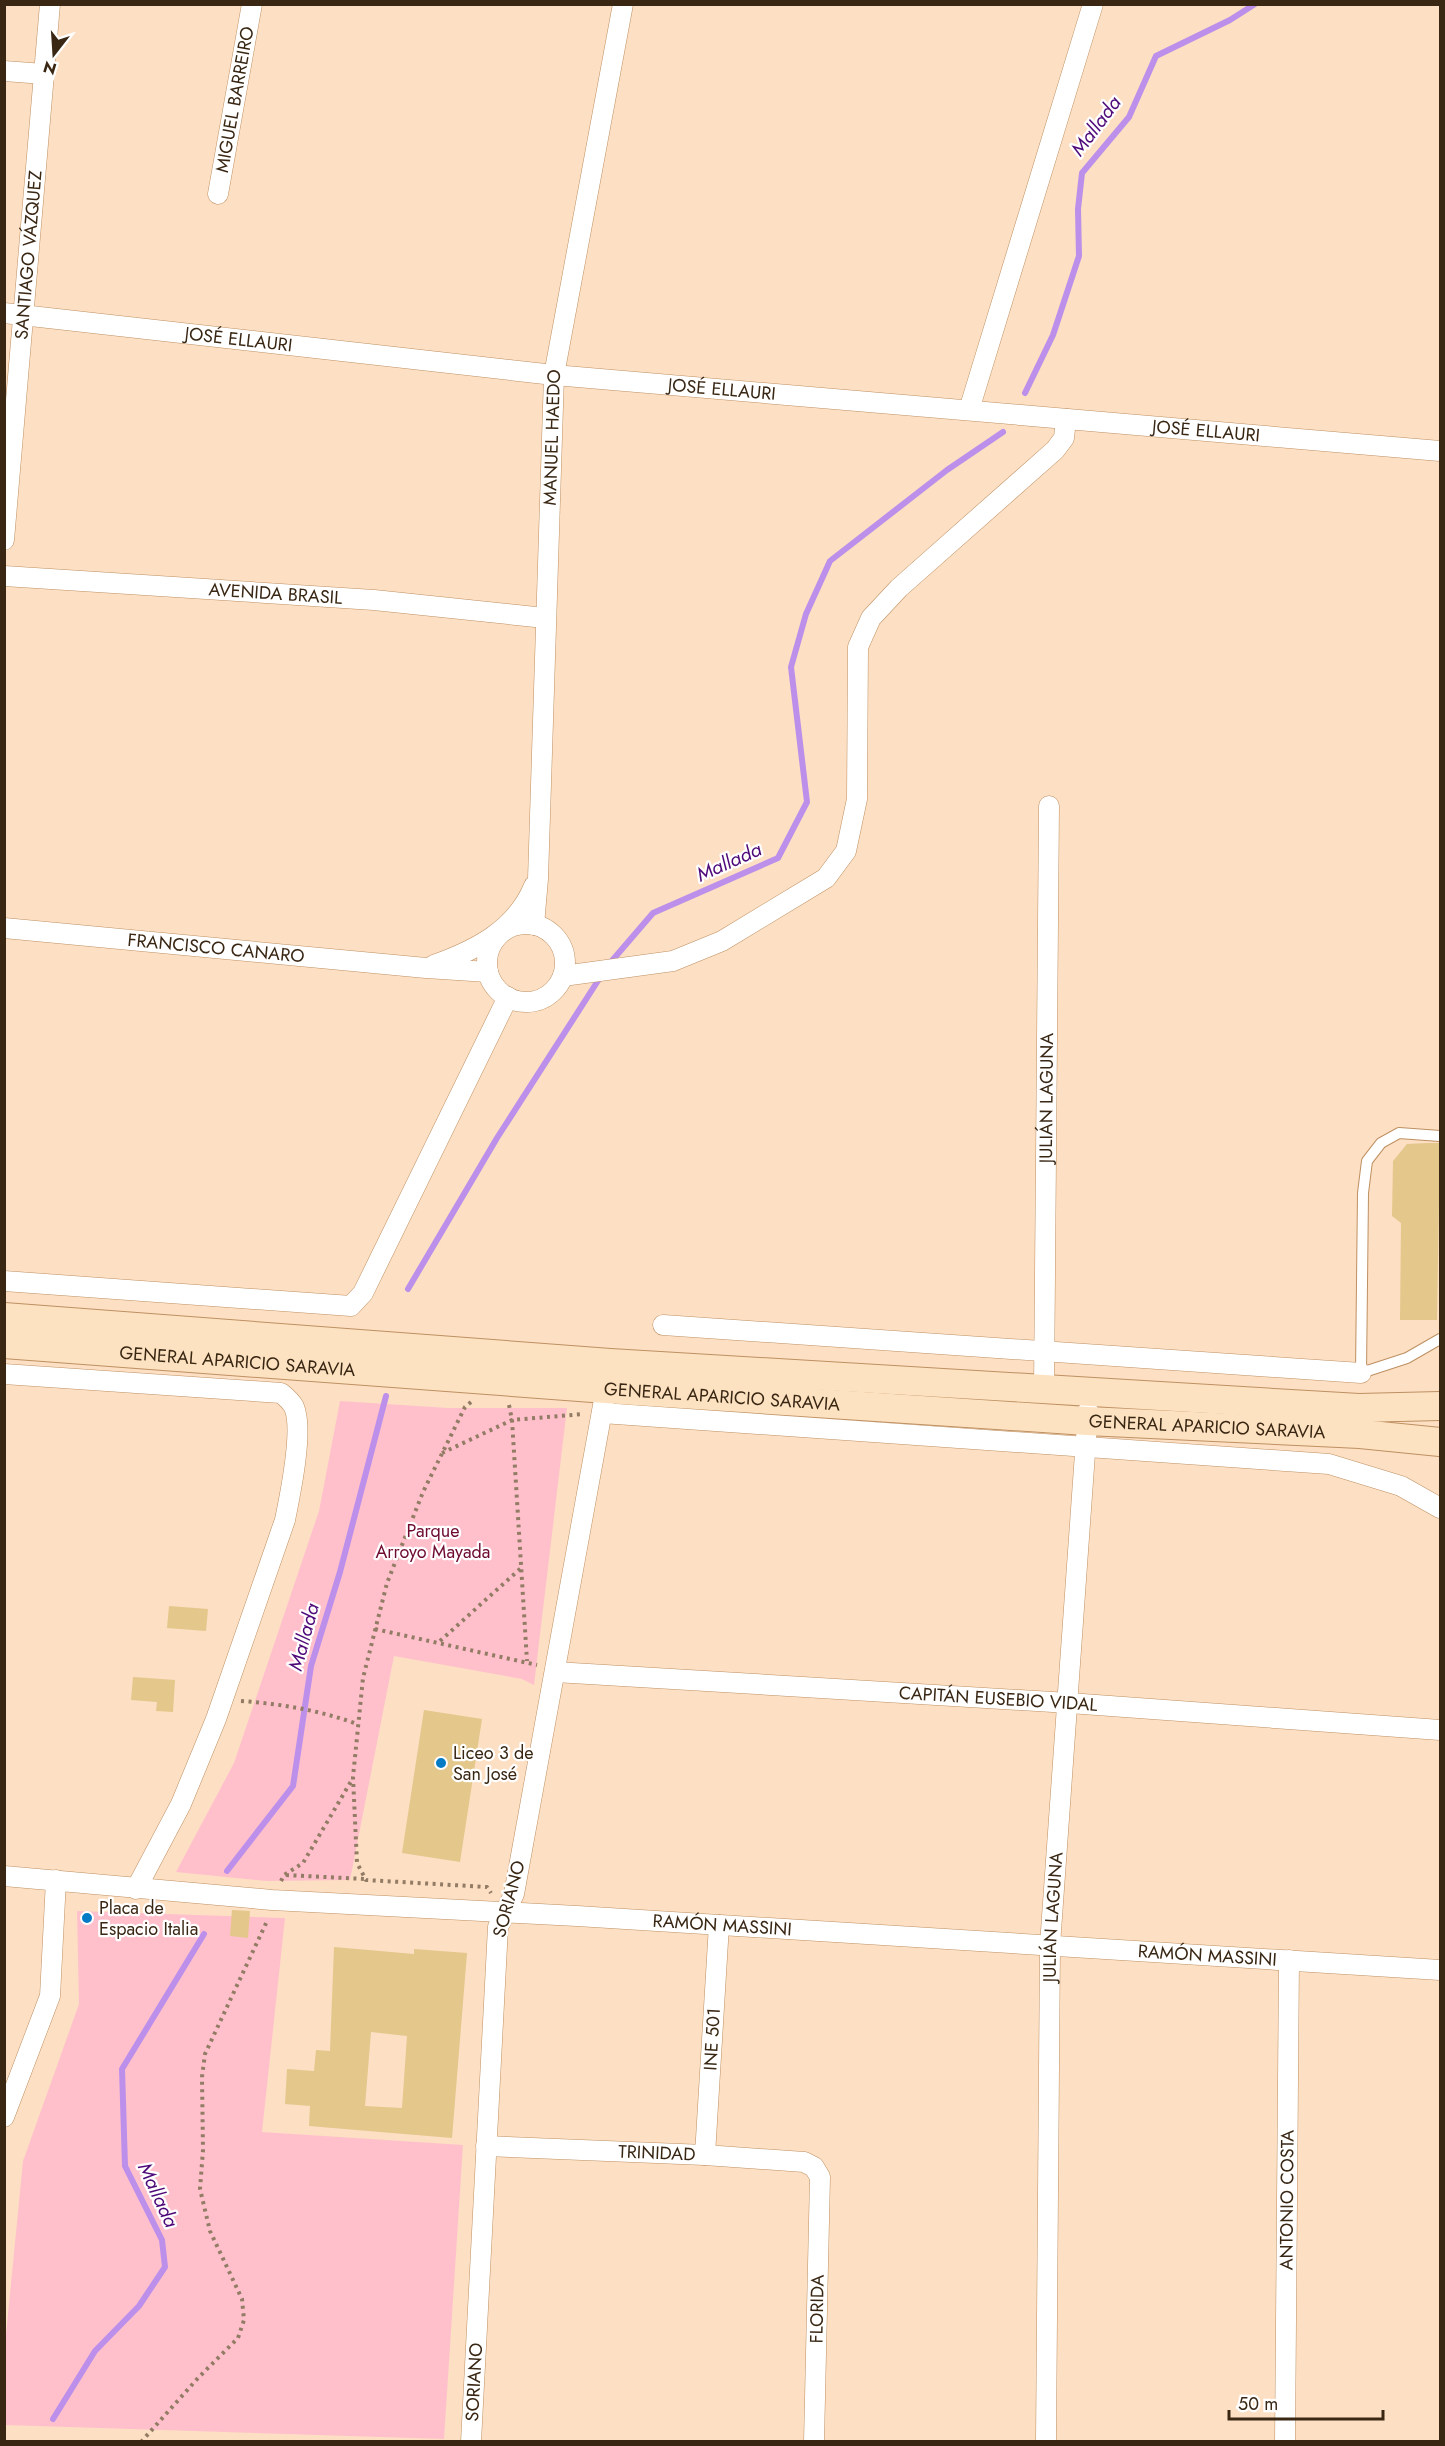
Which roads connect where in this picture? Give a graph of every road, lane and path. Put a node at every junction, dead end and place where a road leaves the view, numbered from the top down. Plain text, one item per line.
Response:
1 (50, 4) edge
2 (252, 4) edge
3 (623, 4) edge
4 (1093, 4) edge
5 (4, 71) edge
6 (44, 74) junction
7 (218, 194) dead end
8 (14, 314) edge
9 (12, 358) edge
10 (554, 375) junction
11 (969, 410) junction
12 (1066, 419) junction
13 (1440, 451) edge
14 (4, 540) edge
15 (4, 576) edge
16 (545, 618) junction
17 (1049, 806) dead end
18 (538, 879) junction
19 (534, 925) junction
20 (4, 928) edge
21 (502, 932) junction
22 (564, 955) junction
23 (426, 968) junction
24 (488, 972) junction
25 (585, 975) junction
26 (563, 976) junction
27 (508, 997) junction
28 (1440, 1136) edge
29 (4, 1281) edge
30 (4, 1317) edge
31 (663, 1325) dead end
32 (1440, 1340) edge
33 (4, 1344) edge
34 (1045, 1352) junction
35 (1361, 1373) junction
36 (4, 1374) edge
37 (606, 1388) junction
38 (1044, 1390) junction
39 (1088, 1393) junction
40 (507, 1397) dead end
41 (474, 1400) dead end
42 (1440, 1406) edge
43 (512, 1420) junction
44 (1086, 1434) junction
45 (1440, 1442) edge
46 (441, 1454) junction
47 (1440, 1508) edge
48 (521, 1568) junction
49 (375, 1629) junction
50 (439, 1642) junction
51 (527, 1661) junction
52 (555, 1672) junction
53 (223, 1699) junction
54 (1068, 1703) junction
55 (357, 1724) junction
56 (1440, 1730) edge
57 (353, 1777) junction
58 (284, 1875) junction
59 (4, 1876) edge
60 (56, 1880) junction
61 (366, 1880) junction
62 (136, 1889) junction
63 (272, 1900) junction
64 (505, 1912) junction
65 (719, 1925) junction
66 (1050, 1945) junction
67 (1289, 1960) junction
68 (1440, 1970) edge
69 (13, 2069) edge
70 (4, 2118) edge
71 (486, 2146) junction
72 (705, 2155) junction
73 (820, 2177) joint
74 (141, 2442) edge
75 (471, 2442) edge
76 (814, 2442) edge
77 (1046, 2442) edge
78 (1285, 2442) edge

1 - 6 street, SANTIAGO VÁZQUEZ
2 - 7 street, MIGUEL BARREIRO
3 - 10 street, MANUEL HAEDO
4 - 11 street
5 - 6 street
6 - 8 street, SANTIAGO VÁZQUEZ
8 - 9 street, SANTIAGO VÁZQUEZ
8 - 10 street, JOSÉ ELLAURI
9 - 14 street, SANTIAGO VÁZQUEZ
10 - 11 street, JOSÉ ELLAURI
10 - 16 street, MANUEL HAEDO
11 - 12 street, JOSÉ ELLAURI
12 - 13 street, JOSÉ ELLAURI
12 - 25 street
15 - 16 street, AVENIDA BRASIL
16 - 18 street, MANUEL HAEDO
17 - 34 street, JULIÁN LAGUNA
18 - 19 street, MANUEL HAEDO
18 - 21 street
19 - 21 street
19 - 22 street
20 - 23 street, FRANCISCO CANARO
21 - 23 street
21 - 24 street
22 - 25 street
22 - 26 street
23 - 24 street, FRANCISCO CANARO
24 - 27 street
25 - 26 street
26 - 27 street
27 - 29 street
28 - 35 lane
30 - 37 main road, GENERAL APARICIO SARAVIA
31 - 34 street
32 - 35 lane
33 - 37 main road, GENERAL APARICIO SARAVIA
34 - 35 street
34 - 38 street, JULIÁN LAGUNA
36 - 53 street, GENERAL APARICIO SARAVIA
37 - 38 main road, GENERAL APARICIO SARAVIA
37 - 43 path
37 - 44 main road, GENERAL APARICIO SARAVIA
37 - 52 street, SORIANO
38 - 39 main road, GENERAL APARICIO SARAVIA
39 - 42 main road, GENERAL APARICIO SARAVIA
39 - 44 street, JULIÁN LAGUNA
40 - 43 path
41 - 46 path
43 - 46 path
43 - 48 path
44 - 45 main road, GENERAL APARICIO SARAVIA
44 - 47 street, GENERAL APARICIO SARAVIA
44 - 54 street, JULIÁN LAGUNA
46 - 49 path
48 - 50 path
48 - 51 path
49 - 50 path
49 - 55 path
50 - 51 path
51 - 52 path
52 - 54 street, CAPITÁN EUSEBIO VIDAL
52 - 64 street, SORIANO
53 - 55 path
53 - 62 street
54 - 56 street, CAPITÁN EUSEBIO VIDAL
54 - 66 street, JULIÁN LAGUNA
55 - 57 path
57 - 58 path
57 - 61 path
58 - 61 path
58 - 63 path
59 - 60 street, RAMÓN MASSINI
60 - 62 street, RAMÓN MASSINI
60 - 69 street
61 - 64 path
62 - 63 street, RAMÓN MASSINI
63 - 64 street, RAMÓN MASSINI
63 - 74 path
64 - 65 street, RAMÓN MASSINI
64 - 71 street, SORIANO
65 - 66 street, RAMÓN MASSINI
65 - 72 street, INE 501
66 - 67 street, RAMÓN MASSINI
66 - 77 street, JULIÁN LAGUNA
67 - 68 street, RAMÓN MASSINI
67 - 78 street, ANTONIO COSTA
69 - 70 street
71 - 72 street, TRINIDAD
71 - 75 street, SORIANO
72 - 73 street, TRINIDAD
73 - 76 street, FLORIDA

